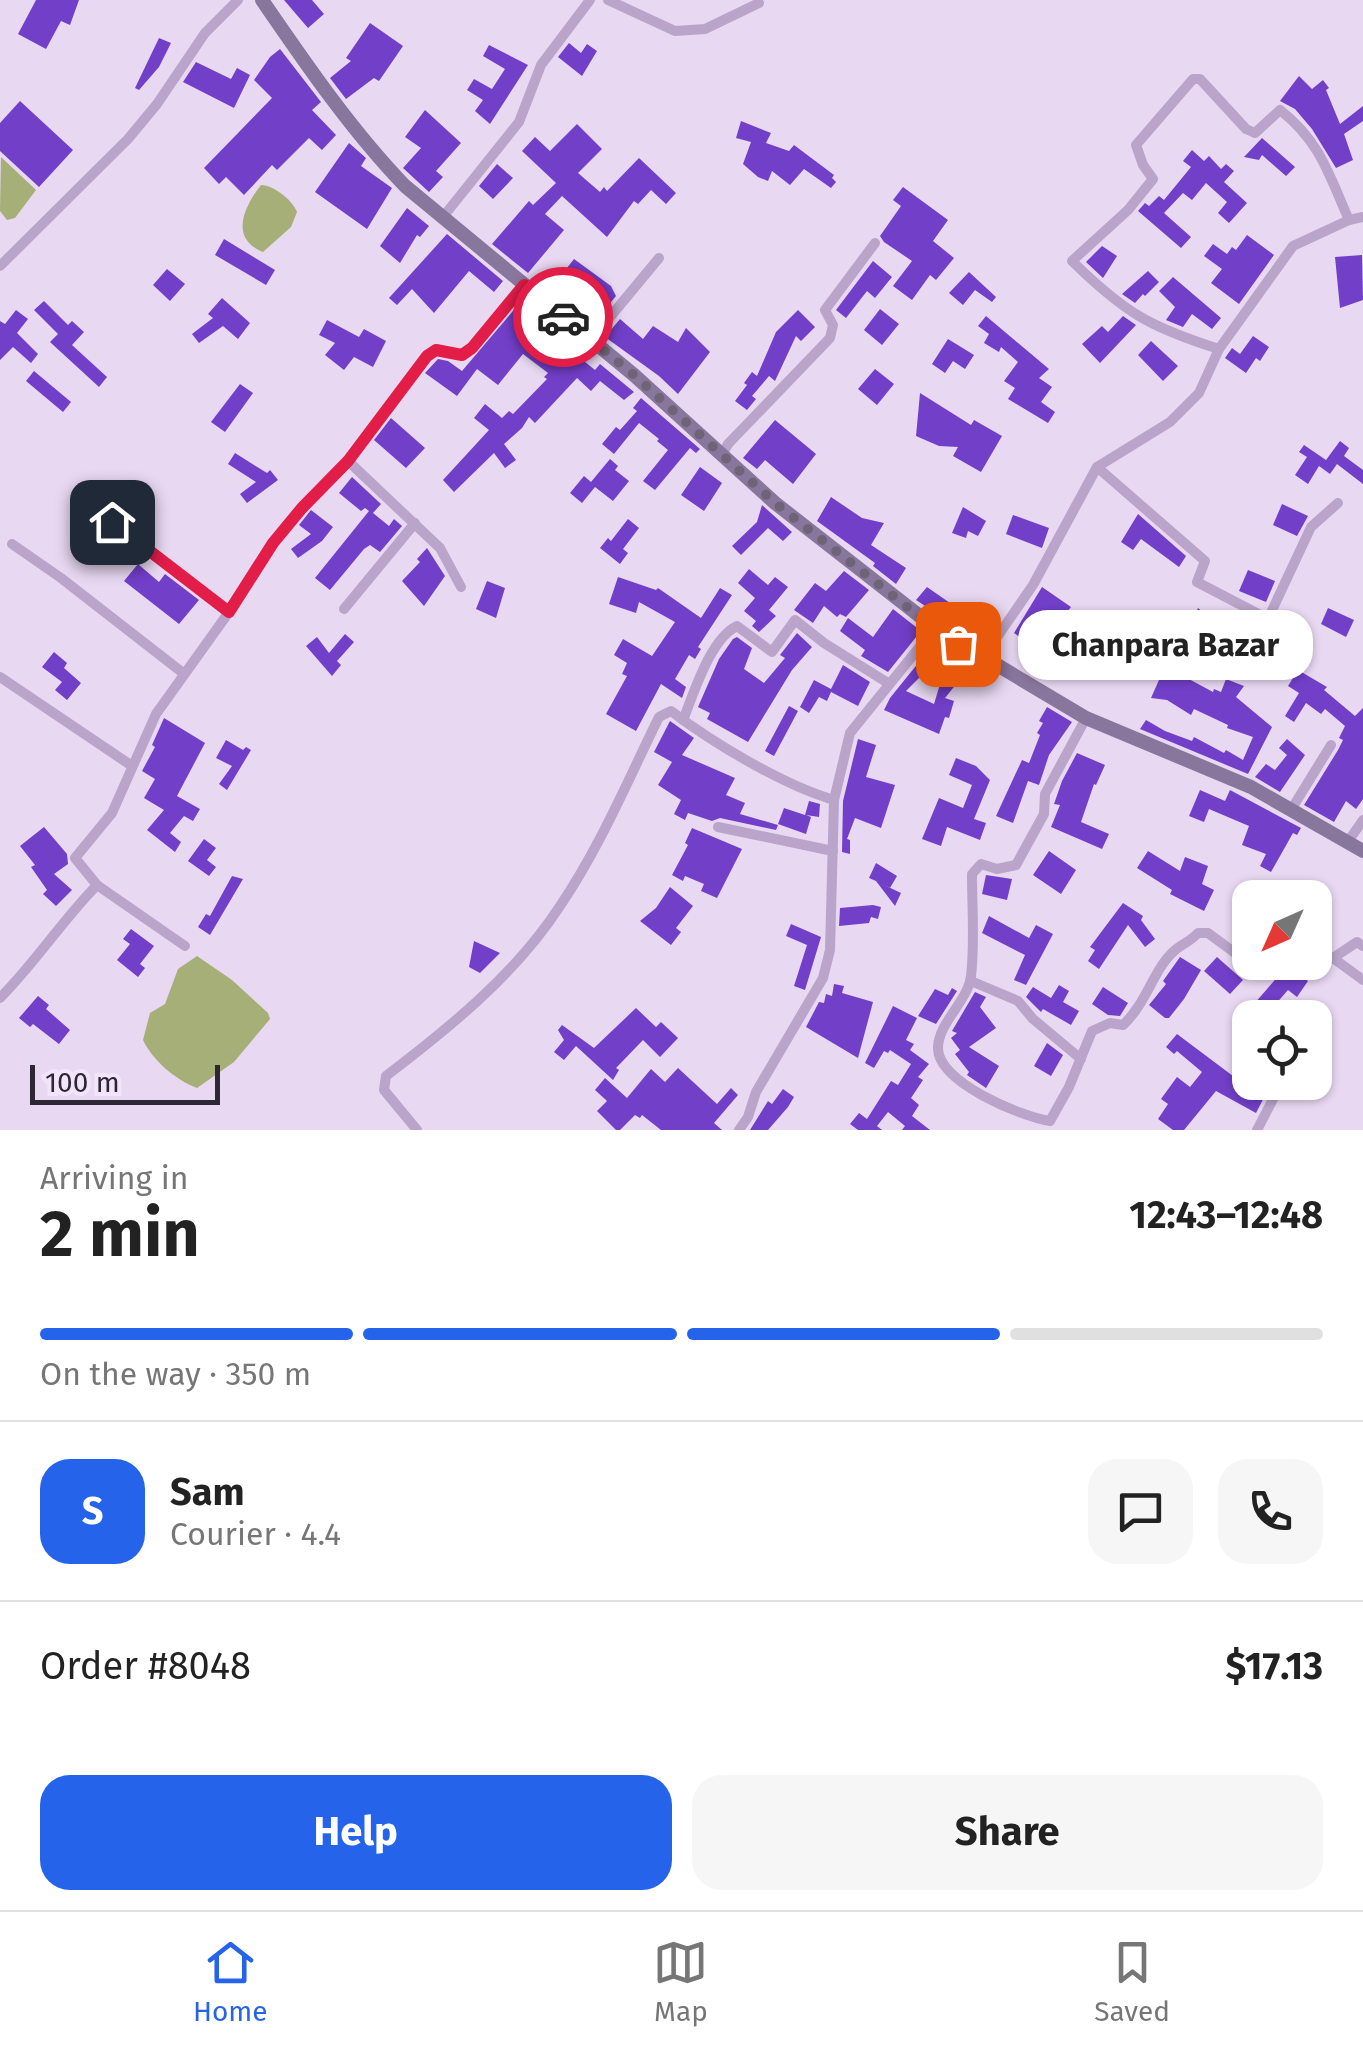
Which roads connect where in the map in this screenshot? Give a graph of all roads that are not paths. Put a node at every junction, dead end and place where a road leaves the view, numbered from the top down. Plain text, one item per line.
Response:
1 (238, 0) edge
2 (262, 0) edge
3 (590, 0) edge
4 (608, 0) edge
5 (759, 2) dead end
6 (1363, 217) edge
7 (443, 218) junction
8 (1349, 220) junction
9 (875, 243) dead end
10 (659, 258) dead end
11 (0, 266) edge
12 (524, 285) junction
13 (591, 340) junction
14 (1218, 348) junction
15 (722, 455) junction
16 (348, 461) junction
17 (1097, 467) junction
18 (1338, 503) dead end
19 (112, 522) dead end
20 (415, 523) junction
21 (12, 544) dead end
22 (461, 588) dead end
23 (344, 609) dead end
24 (229, 612) junction
25 (934, 628) junction
26 (982, 659) junction
27 (183, 673) junction
28 (0, 677) edge
29 (888, 683) junction
30 (1086, 718) junction
31 (683, 720) junction
32 (1331, 745) dead end
33 (132, 766) junction
34 (834, 800) junction
35 (1291, 810) junction
36 (1363, 820) edge
37 (718, 827) dead end
38 (1349, 840) junction
39 (1363, 850) edge
40 (833, 851) junction
41 (97, 886) junction
42 (185, 946) dead end
43 (1363, 946) edge
44 (1232, 951) edge
45 (1333, 958) joint
46 (1363, 980) edge
47 (971, 981) junction
48 (0, 998) edge
49 (1081, 1058) junction
50 (1273, 1100) edge
51 (416, 1130) edge
52 (739, 1130) edge
53 (1257, 1130) edge

1 - 11 street
2 - 7 main road
3 - 7 street
4 - 5 street
6 - 8 street
7 - 12 main road
8 - 14 street
8 - 14 street
9 - 15 street
10 - 13 street
12 - 13 main road
12 - 16 street
13 - 15 main road
14 - 17 street
15 - 25 main road
16 - 20 street
16 - 24 street
17 - 18 street
17 - 26 street
19 - 24 street
20 - 22 street
20 - 23 street
21 - 27 street
24 - 27 street
25 - 26 main road
25 - 29 street
26 - 30 main road
27 - 33 street
28 - 33 street
29 - 31 street
29 - 34 street
30 - 35 main road
30 - 47 street
31 - 34 street
31 - 51 street
32 - 35 street
33 - 41 street
34 - 40 street
35 - 38 main road
36 - 38 street
37 - 40 street
38 - 39 main road
40 - 52 street
41 - 42 street
41 - 48 street
43 - 45 street
44 - 49 street
45 - 46 street
47 - 49 street
47 - 49 street
50 - 53 street

